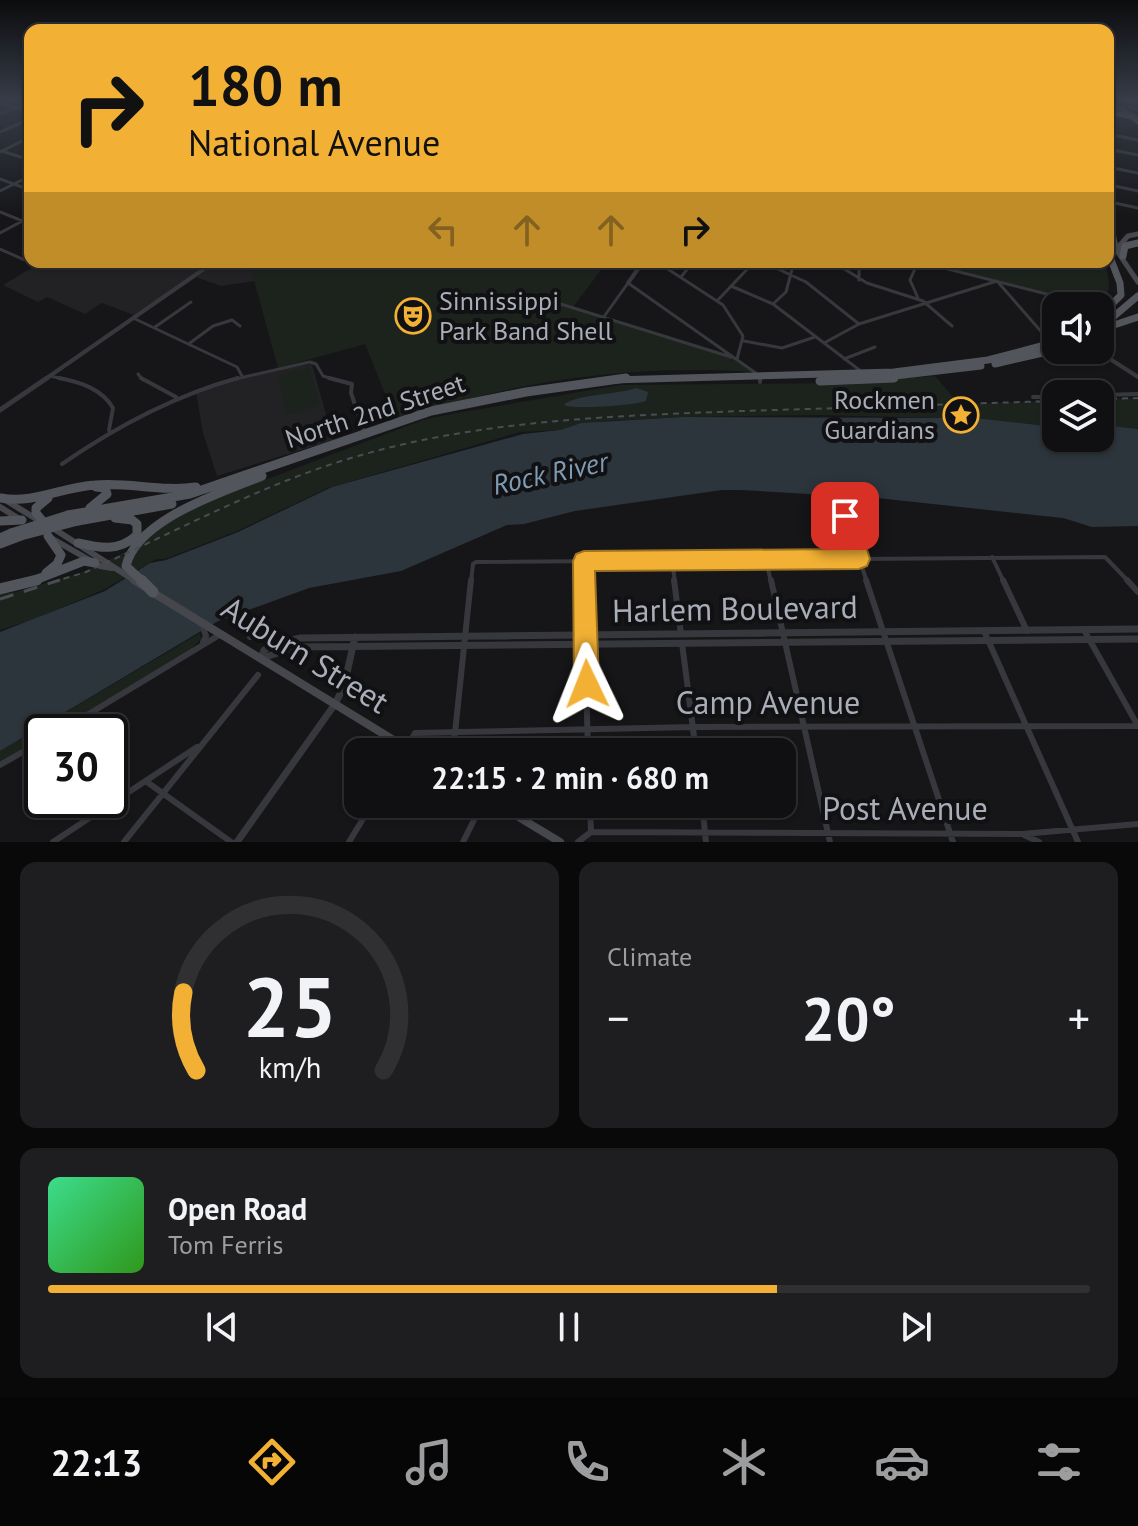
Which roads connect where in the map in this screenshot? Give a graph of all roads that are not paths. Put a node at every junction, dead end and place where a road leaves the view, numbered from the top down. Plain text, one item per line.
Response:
1 (24, 140) edge
2 (1114, 150) edge
3 (1, 151) edge
4 (1138, 155) edge
5 (24, 158) edge
6 (1114, 168) edge
7 (1138, 173) edge
8 (0, 179) edge
9 (24, 179) edge
10 (14, 184) junction
11 (1114, 186) edge
12 (24, 188) edge
13 (0, 191) edge
14 (1138, 191) edge
15 (1114, 200) edge
16 (1138, 208) edge
17 (1, 213) edge
18 (23, 221) joint
19 (0, 233) edge
20 (1138, 234) edge
21 (1114, 238) edge
22 (1138, 243) edge
23 (0, 249) edge
24 (1123, 256) junction
25 (1114, 259) edge
26 (24, 260) edge
27 (1114, 267) edge
28 (205, 268) edge
29 (639, 268) edge
30 (667, 268) edge
31 (688, 268) edge
32 (748, 268) edge
33 (776, 268) edge
34 (792, 268) edge
35 (842, 268) edge
36 (858, 268) edge
37 (911, 268) edge
38 (944, 268) edge
39 (790, 274) junction
40 (681, 277) junction
41 (859, 280) junction
42 (997, 281) junction
43 (628, 283) junction
44 (731, 286) junction
45 (1137, 288) edge
46 (1042, 293) edge
47 (919, 300) junction
48 (551, 301) dead end
49 (717, 301) junction
50 (191, 302) dead end
51 (925, 303) junction
52 (1114, 303) edge
53 (773, 304) junction
54 (1114, 307) edge
55 (1114, 313) edge
56 (1138, 317) edge
57 (133, 318) junction
58 (603, 318) junction
59 (859, 324) junction
60 (1114, 325) edge
61 (240, 326) dead end
62 (952, 326) dead end
63 (155, 327) junction
64 (1042, 333) edge
65 (815, 337) junction
66 (744, 340) junction
67 (190, 343) junction
68 (824, 343) junction
69 (1042, 346) edge
70 (875, 347) dead end
71 (1042, 353) edge
72 (737, 359) junction
73 (844, 359) junction
74 (1114, 360) edge
75 (138, 374) dead end
76 (1138, 375) edge
77 (50, 376) junction
78 (242, 376) junction
79 (866, 377) junction
80 (760, 379) junction
81 (1138, 394) edge
82 (1114, 395) edge
83 (176, 397) junction
84 (1033, 397) dead end
85 (1042, 397) edge
86 (0, 410) edge
87 (109, 430) junction
88 (365, 435) junction
89 (353, 439) junction
90 (62, 464) dead end
91 (262, 476) junction
92 (0, 498) edge
93 (0, 507) edge
94 (845, 516) dead end
95 (74, 517) junction
96 (22, 520) junction
97 (0, 521) edge
98 (45, 524) junction
99 (48, 536) junction
100 (7, 539) edge
101 (78, 543) junction
102 (992, 557) junction
103 (859, 559) junction
104 (766, 560) junction
105 (584, 561) junction
106 (672, 561) junction
107 (95, 563) junction
108 (113, 568) junction
109 (0, 586) edge
110 (153, 592) junction
111 (1138, 592) edge
112 (199, 620) junction
113 (1138, 629) edge
114 (1027, 630) junction
115 (1084, 630) junction
116 (882, 631) junction
117 (984, 631) junction
118 (781, 632) junction
119 (222, 634) junction
120 (681, 634) junction
121 (466, 636) junction
122 (585, 636) junction
123 (250, 637) dead end
124 (355, 637) junction
125 (1138, 639) edge
126 (1032, 640) junction
127 (1089, 640) junction
128 (885, 641) junction
129 (988, 641) junction
130 (783, 642) junction
131 (682, 644) junction
132 (585, 645) junction
133 (278, 646) junction
134 (465, 646) junction
135 (353, 647) junction
136 (195, 649) junction
137 (261, 658) junction
138 (258, 675) dead end
139 (335, 704) junction
140 (91, 714) edge
141 (1026, 725) junction
142 (804, 726) junction
143 (915, 726) junction
144 (1138, 726) edge
145 (693, 727) junction
146 (588, 731) junction
147 (455, 733) junction
148 (388, 738) edge
149 (413, 738) edge
150 (454, 738) edge
151 (588, 738) edge
152 (694, 738) edge
153 (203, 744) junction
154 (24, 751) edge
155 (0, 765) edge
156 (147, 782) junction
157 (162, 793) junction
158 (128, 794) edge
159 (90, 818) edge
160 (364, 818) edge
161 (475, 818) edge
162 (520, 818) edge
163 (590, 818) edge
164 (704, 818) edge
165 (1138, 824) edge
166 (1072, 829) junction
167 (705, 831) junction
168 (949, 831) junction
169 (591, 832) junction
170 (828, 832) junction
171 (1022, 834) junction
172 (53, 842) edge
173 (124, 842) edge
174 (234, 842) edge
175 (349, 842) edge
176 (463, 842) edge
177 (560, 842) edge
178 (578, 842) edge
179 (706, 842) edge
180 (830, 842) edge
181 (953, 842) edge
182 (1039, 842) edge
183 (1078, 842) edge

1 - 3 street
2 - 4 street
3 - 5 street
6 - 7 street
8 - 10 street
9 - 10 street
10 - 12 street
10 - 13 street
11 - 14 street
15 - 16 street
17 - 18 street
18 - 19 street
20 - 24 main road
21 - 45 main road
22 - 24 main road
23 - 26 street
24 - 45 main road
25 - 45 main road
27 - 52 main road
28 - 57 street
29 - 43 street
30 - 40 street
31 - 40 street
32 - 44 street
33 - 39 street
34 - 39 street
35 - 41 street
36 - 41 street
37 - 47 street
38 - 42 street
39 - 53 street
39 - 59 street
40 - 49 street
41 - 47 street
42 - 46 street
42 - 51 street
42 - 64 street
43 - 58 street
43 - 72 street
44 - 49 street
44 - 53 street
45 - 54 main road
45 - 55 main road
47 - 51 street
48 - 58 street
49 - 66 street
50 - 63 street
51 - 59 street
51 - 62 street
53 - 65 street
56 - 60 main road
57 - 63 street
57 - 77 street
58 - 72 street
59 - 68 street
61 - 67 street
63 - 67 street
65 - 66 street
65 - 68 street
66 - 72 street
67 - 78 street
68 - 73 street
69 - 79 main road, North 2nd Street
70 - 73 street
71 - 79 main road, North 2nd Street
72 - 80 street
73 - 79 street
74 - 76 street
75 - 83 street
77 - 86 street
77 - 87 street
78 - 83 street
78 - 88 street
79 - 80 main road, North 2nd Street
80 - 88 main road, North 2nd Street
80 - 91 main road, North 2nd Street
81 - 82 street
83 - 87 street
84 - 85 street
87 - 90 street
88 - 89 main road, North 2nd Street
89 - 92 main road
89 - 95 main road, North 2nd Street
91 - 95 main road, North 2nd Street
91 - 110 main road
92 - 98 main road
93 - 96 main road
94 - 103 street
95 - 98 main road
95 - 100 main road, North 2nd Street, bridge
95 - 101 main road
96 - 97 main road
96 - 99 main road
98 - 101 main road
99 - 107 main road
99 - 109 main road
101 - 108 main road
102 - 103 street
102 - 111 street
102 - 114 street
103 - 104 street
103 - 116 street
104 - 106 street
104 - 118 street
105 - 106 street
105 - 121 street
105 - 122 street
106 - 120 street
107 - 108 main road
107 - 109 main road
108 - 110 main road, Auburn Street
110 - 112 main road, Auburn Street
112 - 119 main road, Auburn Street
112 - 136 street
113 - 115 street, Harlem Boulevard
114 - 115 street, Harlem Boulevard
114 - 117 street, Harlem Boulevard
114 - 126 street
115 - 127 street
116 - 117 street, Harlem Boulevard
116 - 118 street, Harlem Boulevard
116 - 128 street
117 - 129 street
118 - 120 street, Harlem Boulevard
118 - 130 street
119 - 136 street
119 - 137 main road, Auburn Street
120 - 122 street, Harlem Boulevard
120 - 131 street
121 - 122 street, Harlem Boulevard
121 - 124 street, Harlem Boulevard
121 - 134 street
122 - 132 street
123 - 133 street
124 - 133 street, Harlem Boulevard
124 - 135 street
125 - 127 street, Harlem Boulevard
126 - 127 street, Harlem Boulevard
126 - 129 street, Harlem Boulevard
127 - 144 street
128 - 129 street, Harlem Boulevard
128 - 130 street, Harlem Boulevard
128 - 143 street
129 - 141 street
130 - 131 street, Harlem Boulevard
130 - 142 street
131 - 132 street, Harlem Boulevard
131 - 145 street
132 - 134 street, Harlem Boulevard
132 - 146 street
133 - 135 street, Harlem Boulevard
133 - 137 street, Harlem Boulevard
134 - 135 street, Harlem Boulevard
134 - 147 street
135 - 139 street
136 - 140 street
137 - 139 main road, Auburn Street
138 - 153 street
139 - 148 main road, Auburn Street
139 - 174 street
141 - 143 street, Camp Avenue
141 - 144 street, Camp Avenue
141 - 166 street
142 - 143 street, Camp Avenue
142 - 145 street, Camp Avenue
142 - 170 street
143 - 168 street
145 - 146 street, Camp Avenue
145 - 152 street
146 - 147 street, Camp Avenue
146 - 151 street
147 - 149 street, Camp Avenue
147 - 150 street
153 - 156 street
153 - 157 street
154 - 155 street
156 - 157 street
156 - 158 street
157 - 173 street
157 - 174 street
159 - 172 street
160 - 175 street
161 - 176 street
162 - 177 main road
163 - 169 street
164 - 167 street
165 - 166 street, Post Avenue
166 - 171 street, Post Avenue
166 - 183 street
167 - 169 street, Post Avenue
167 - 170 street, Post Avenue
167 - 179 street
168 - 170 street, Post Avenue
168 - 171 street, Post Avenue
168 - 181 street
169 - 178 street
170 - 180 street
171 - 182 street

